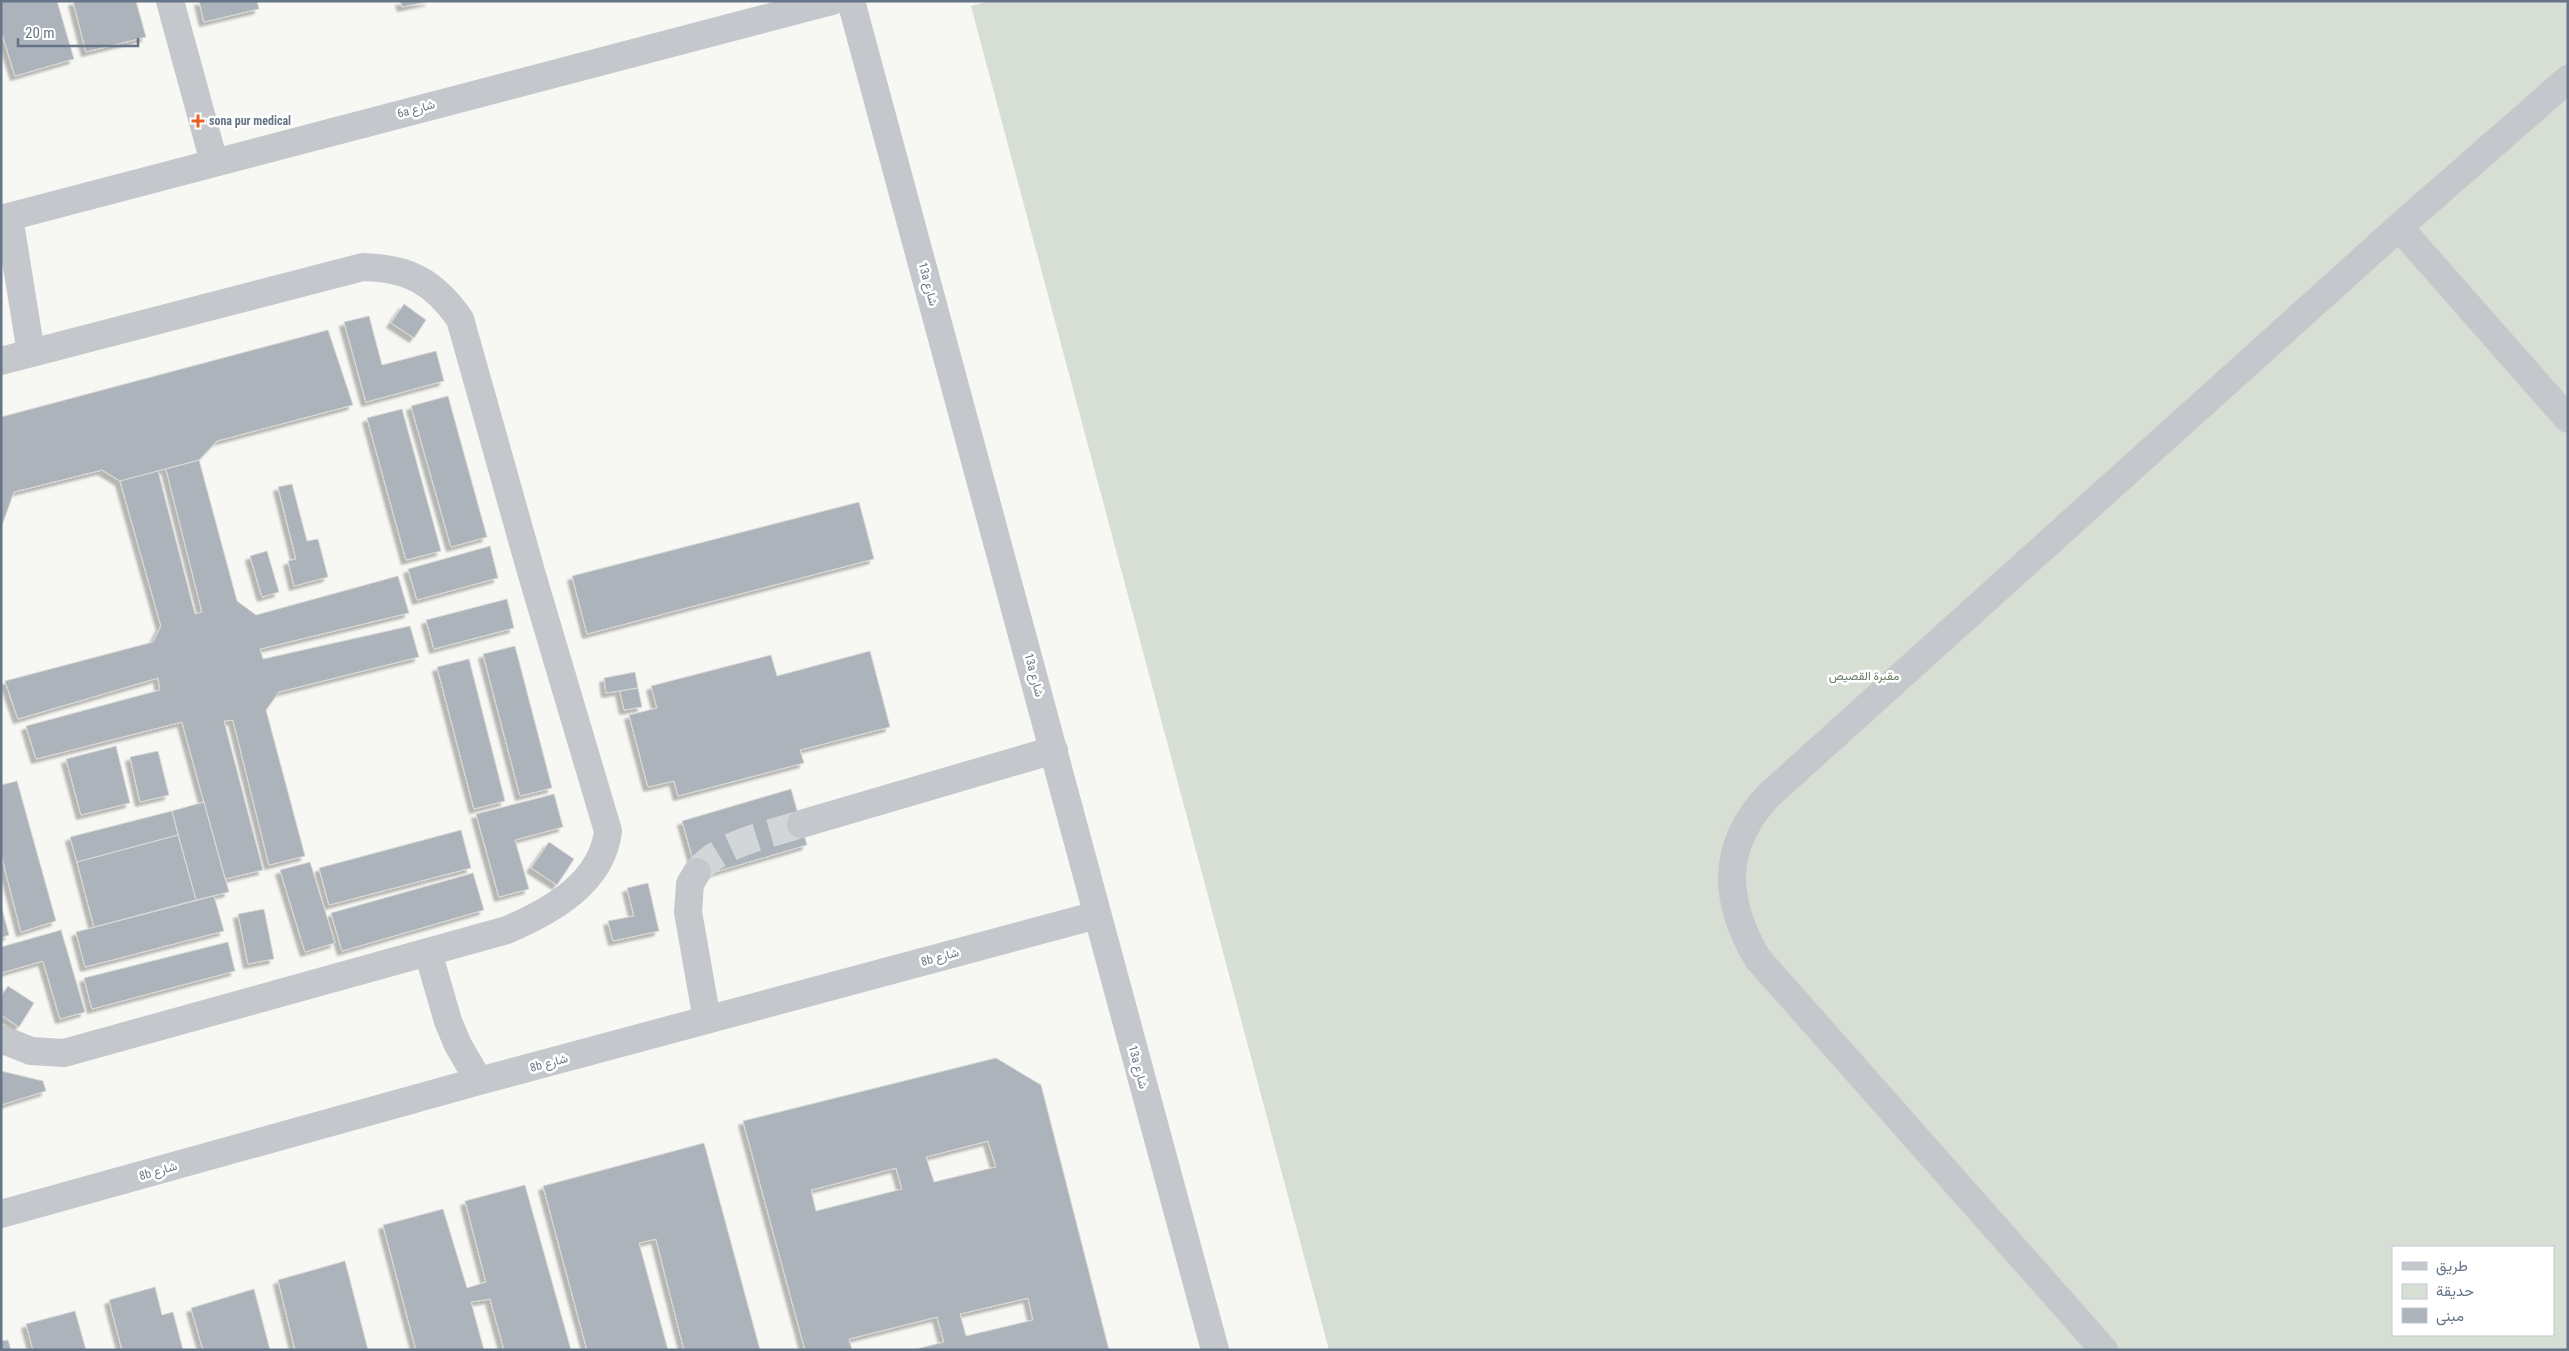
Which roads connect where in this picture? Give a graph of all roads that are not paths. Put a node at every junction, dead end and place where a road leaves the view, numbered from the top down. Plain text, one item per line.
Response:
1 (170, 1) edge
2 (832, 1) edge
3 (851, 1) edge
4 (2568, 79) edge
5 (214, 162) junction
6 (5, 218) edge
7 (2399, 227) junction
8 (31, 353) junction
9 (1, 361) edge
10 (2568, 419) edge
11 (1054, 750) junction
12 (801, 824) tunnel mouth
13 (697, 872) tunnel mouth
14 (1097, 915) junction
15 (428, 952) junction
16 (707, 1020) junction
17 (1, 1039) edge
18 (480, 1081) junction
19 (1, 1214) edge
20 (1215, 1350) edge
21 (2104, 1350) edge

1 - 5 street
2 - 5 street, 6a شارع
3 - 11 street, 13a شارع
4 - 7 street
5 - 6 street, 6a شارع
6 - 8 street
7 - 10 street
7 - 21 street
8 - 9 street
8 - 15 street
11 - 12 street
11 - 14 street, 13a شارع
13 - 16 street
14 - 16 street, 8b شارع
14 - 20 street, 13a شارع
15 - 17 street
15 - 18 street
16 - 18 street, 8b شارع
18 - 19 street, 8b شارع

